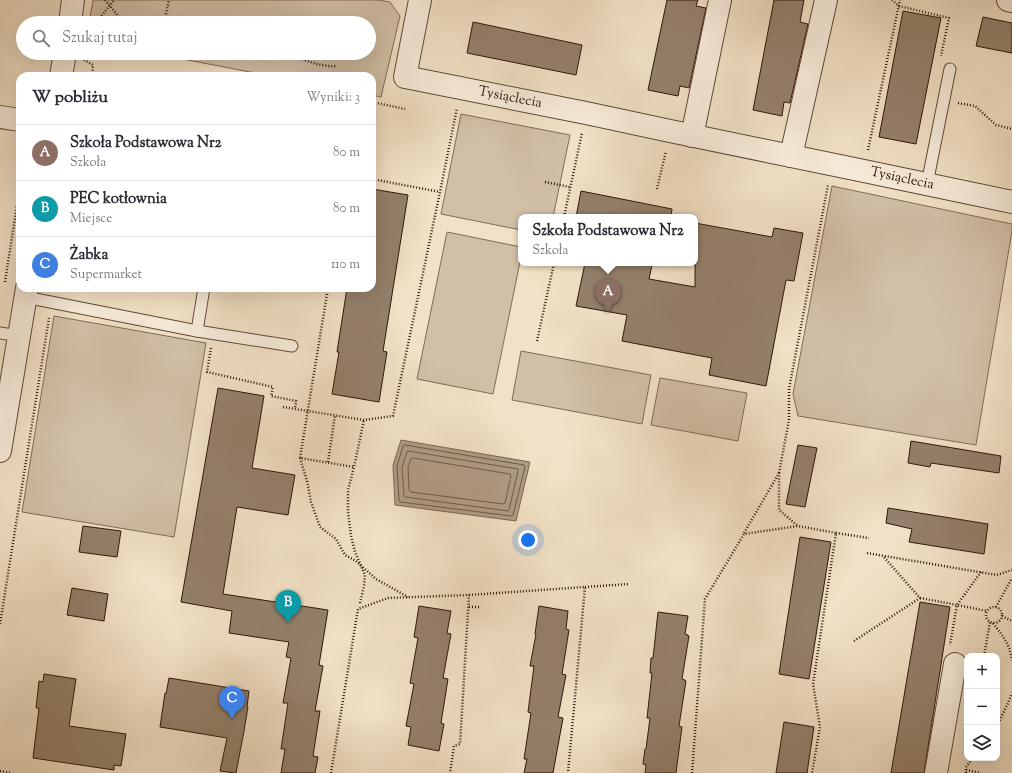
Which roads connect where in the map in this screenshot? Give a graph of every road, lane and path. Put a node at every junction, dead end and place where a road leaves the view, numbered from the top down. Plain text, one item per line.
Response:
1 (73, 0) edge
2 (105, 0) edge
3 (114, 0) edge
4 (169, 0) edge
5 (420, 0) edge
6 (720, 0) edge
7 (826, 0) edge
8 (892, 0) edge
9 (900, 0) edge
10 (1008, 0) edge
11 (1012, 1) edge
12 (110, 6) junction
13 (899, 6) junction
14 (71, 16) edge
15 (102, 16) edge
16 (118, 16) edge
17 (166, 16) edge
18 (71, 60) edge
19 (84, 60) edge
20 (305, 60) edge
21 (336, 66) dead end
22 (63, 72) edge
23 (92, 72) edge
24 (949, 74) joint
25 (944, 100) junction
26 (376, 103) edge
27 (457, 105) dead end
28 (406, 109) dead end
29 (586, 113) junction
30 (0, 117) edge
31 (16, 119) edge
32 (1012, 129) edge
33 (670, 131) junction
34 (692, 136) junction
35 (791, 156) junction
36 (864, 171) junction
37 (828, 180) dead end
38 (376, 181) edge
39 (544, 182) dead end
40 (927, 184) junction
41 (570, 187) junction
42 (658, 189) dead end
43 (440, 192) junction
44 (1012, 202) edge
45 (16, 213) edge
46 (565, 214) edge
47 (553, 266) edge
48 (5, 286) dead end
49 (203, 292) edge
50 (327, 292) edge
51 (26, 293) edge
52 (51, 302) junction
53 (197, 330) junction
54 (213, 333) junction
55 (9, 334) edge
56 (537, 341) dead end
57 (292, 346) dead end
58 (283, 407) dead end
59 (295, 409) junction
60 (308, 411) junction
61 (335, 415) junction
62 (364, 420) junction
63 (0, 451) edge
64 (300, 458) junction
65 (328, 462) junction
66 (354, 467) junction
67 (779, 474) junction
68 (798, 526) junction
69 (836, 533) junction
70 (744, 534) junction
71 (869, 538) dead end
72 (867, 553) dead end
73 (883, 556) junction
74 (362, 566) junction
75 (1012, 570) edge
76 (981, 572) junction
77 (1012, 578) edge
78 (629, 584) dead end
79 (585, 587) junction
80 (469, 595) junction
81 (409, 597) junction
82 (920, 598) junction
83 (360, 603) dead end
84 (957, 605) junction
85 (469, 607) junction
86 (481, 607) dead end
87 (996, 607) junction
88 (987, 611) junction
89 (1002, 616) junction
90 (1012, 621) edge
91 (991, 622) junction
92 (0, 624) edge
93 (854, 641) dead end
94 (985, 653) edge
95 (1012, 660) edge
96 (955, 664) dead end
97 (1012, 693) edge
98 (997, 725) edge
99 (970, 761) edge
100 (0, 771) edge
101 (966, 772) edge
102 (11, 773) edge
103 (331, 773) edge
104 (450, 773) edge
105 (568, 773) edge
106 (692, 773) edge
107 (812, 773) edge
108 (936, 773) edge
109 (981, 773) edge

1 - 14 street
2 - 12 path
3 - 12 path
4 - 17 path
5 - 29 street, Tysiąclecia
6 - 34 street
7 - 35 street
8 - 13 path
9 - 13 path
10 - 11 street
12 - 15 path
12 - 16 path
13 - 24 path
13 - 36 path
18 - 22 street
19 - 23 path
20 - 21 path
24 - 25 lane
25 - 32 path
25 - 40 lane
26 - 28 path
27 - 43 path
29 - 33 street, Tysiąclecia
29 - 41 path
30 - 31 street
33 - 34 street, Tysiąclecia
33 - 42 path
34 - 35 street, Tysiąclecia
35 - 36 street, Tysiąclecia
36 - 40 street, Tysiąclecia
37 - 67 path
38 - 43 path
39 - 41 path
40 - 44 street, Tysiąclecia
41 - 46 path
43 - 62 path
45 - 48 path
47 - 56 path
49 - 53 lane
50 - 60 path
51 - 52 lane
51 - 55 street
52 - 53 lane
52 - 92 path
53 - 54 lane
54 - 57 lane
54 - 59 path
55 - 63 street
58 - 59 path
59 - 60 path
60 - 61 path
60 - 64 path
61 - 62 path
61 - 65 path
62 - 66 path
64 - 65 path
64 - 74 path
65 - 66 path
66 - 74 path
67 - 68 path
67 - 70 path
68 - 69 path
68 - 70 path
69 - 71 path
69 - 107 path
70 - 106 path
72 - 73 path
73 - 76 path
73 - 82 path
74 - 81 path
74 - 83 path
75 - 76 path
76 - 84 path
77 - 87 path
78 - 79 path
79 - 80 path
79 - 105 path
80 - 81 path
80 - 85 path
81 - 103 path
82 - 84 path
82 - 93 path
84 - 88 path
85 - 86 path
85 - 104 path
87 - 88 path
87 - 89 path
88 - 91 path
89 - 90 path
89 - 91 path
91 - 94 path
91 - 95 path
96 - 108 street
97 - 98 path
99 - 101 path
100 - 102 path
101 - 109 path

